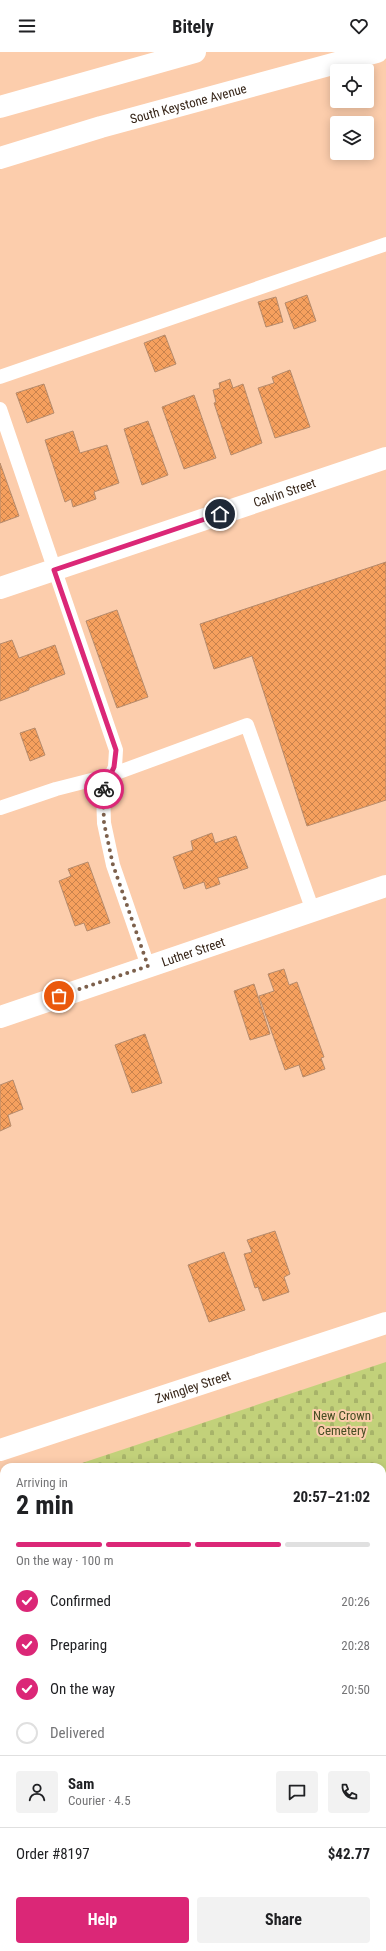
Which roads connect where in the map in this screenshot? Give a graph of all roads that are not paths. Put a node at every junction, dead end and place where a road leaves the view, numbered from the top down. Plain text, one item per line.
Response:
1 (195, 52) edge
2 (377, 52) edge
3 (0, 107) edge
4 (0, 158) edge
5 (386, 244) edge
6 (0, 377) edge
7 (0, 409) edge
8 (386, 458) edge
9 (54, 570) junction
10 (0, 588) edge
11 (111, 775) junction
12 (0, 808) edge
13 (386, 886) edge
14 (314, 911) junction
15 (148, 966) junction
16 (0, 1016) edge
17 (386, 1323) edge
18 (0, 1450) edge

1 - 3 street
2 - 4 street, South Keystone Avenue
5 - 6 lane
7 - 9 lane
8 - 9 street, Calvin Street
9 - 10 street, Calvin Street
9 - 11 lane
11 - 12 lane
11 - 14 lane
11 - 15 lane
13 - 14 street, Luther Street
14 - 15 street, Luther Street
15 - 16 street, Luther Street
17 - 18 street, Zwingley Street

